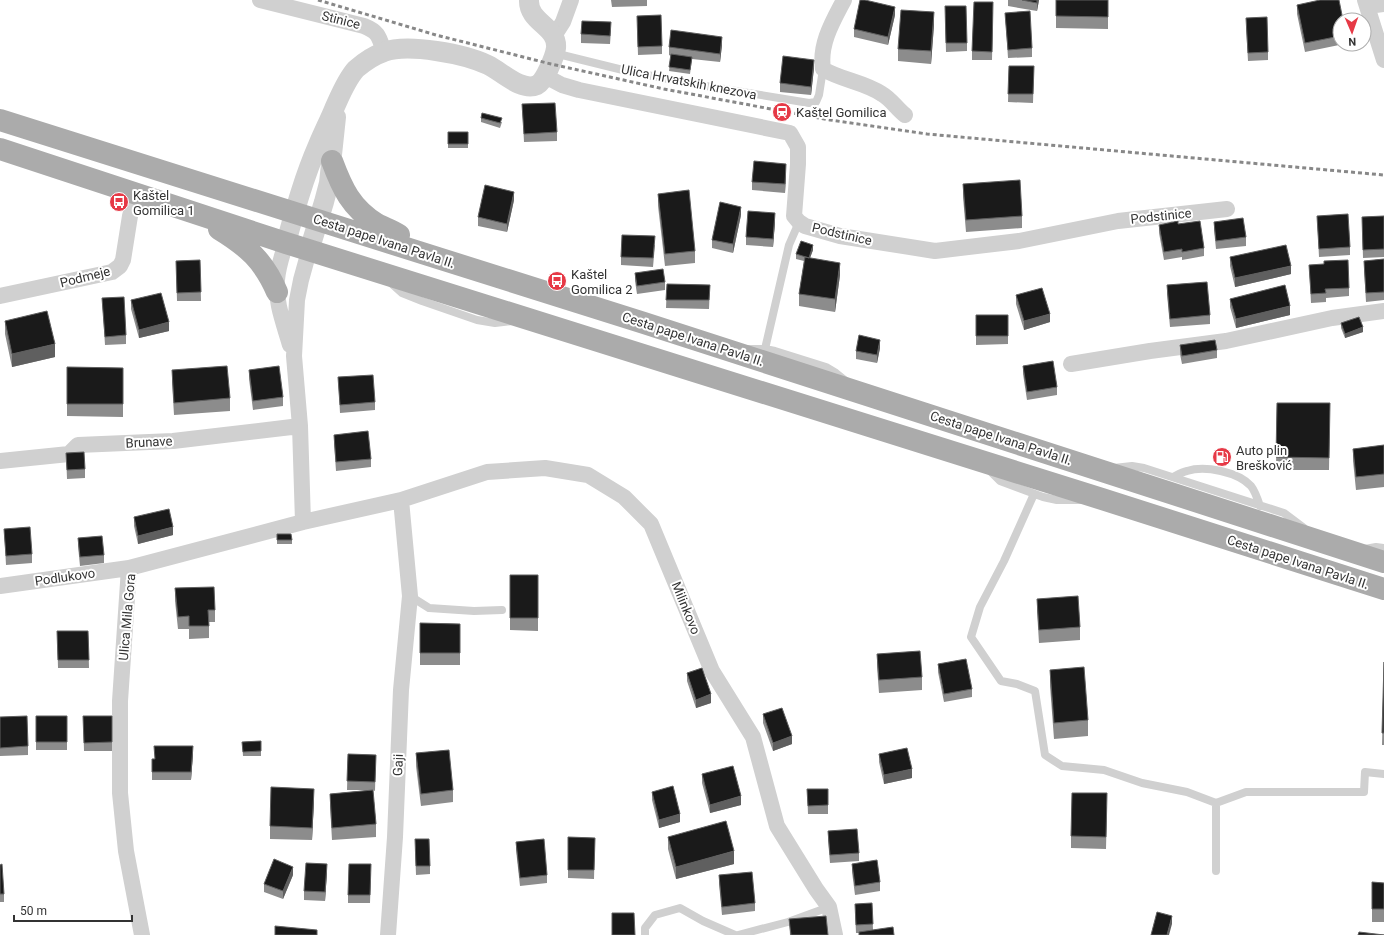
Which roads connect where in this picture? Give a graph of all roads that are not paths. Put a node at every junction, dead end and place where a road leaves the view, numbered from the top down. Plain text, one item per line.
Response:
1 (260, 0) edge
2 (529, 0) edge
3 (571, 0) edge
4 (844, 0) edge
5 (1366, 3) edge
6 (1384, 4) edge
7 (554, 45) junction
8 (384, 52) junction
9 (1384, 60) edge
10 (823, 69) junction
11 (545, 76) junction
12 (338, 101) junction
13 (905, 115) dead end
14 (0, 120) edge
15 (0, 149) edge
16 (332, 161) junction
17 (136, 195) junction
18 (1227, 209) dead end
19 (294, 213) junction
20 (204, 217) junction
21 (319, 220) junction
22 (799, 222) junction
23 (286, 243) junction
24 (309, 251) junction
25 (418, 252) junction
26 (277, 292) junction
27 (0, 296) edge
28 (1384, 311) edge
29 (764, 349) junction
30 (732, 352) junction
31 (294, 356) junction
32 (1071, 364) dead end
33 (854, 391) junction
34 (300, 426) junction
35 (0, 460) edge
36 (977, 460) junction
37 (1102, 471) junction
38 (1173, 477) junction
39 (1034, 494) junction
40 (1102, 499) junction
41 (402, 500) junction
42 (1260, 506) junction
43 (303, 522) junction
44 (1313, 539) junction
45 (1384, 548) edge
46 (1354, 552) junction
47 (1384, 562) edge
48 (129, 568) junction
49 (0, 586) edge
50 (1384, 589) edge
51 (410, 596) junction
52 (502, 610) dead end
53 (1384, 774) edge
54 (1216, 803) junction
55 (1216, 871) dead end
56 (829, 907) junction
57 (142, 935) edge
58 (388, 935) edge
59 (645, 935) edge
60 (736, 935) edge
61 (835, 935) edge

1 - 8 street, Stinice
2 - 7 street
3 - 7 street
4 - 10 street, Ulica Hrvatskih knezova
5 - 6 street
5 - 9 street
7 - 10 lane, Ulica Hrvatskih knezova
7 - 11 street
8 - 11 street
8 - 12 street
10 - 13 street
11 - 22 street, Podstinice
12 - 16 street
12 - 19 street
14 - 19 main road, Cesta pape Ivana Pavla II.
15 - 17 main road, Cesta pape Ivana Pavla II.
16 - 21 street
16 - 25 main road
17 - 20 main road, Cesta pape Ivana Pavla II.
17 - 27 street, Podmeje
18 - 22 street, Podstinice
19 - 21 main road, Cesta pape Ivana Pavla II.
19 - 23 street
20 - 23 main road, Cesta pape Ivana Pavla II.
20 - 26 main road
21 - 24 street
21 - 25 main road, Cesta pape Ivana Pavla II.
22 - 29 lane
23 - 24 main road, Cesta pape Ivana Pavla II.
23 - 26 street
24 - 31 street
24 - 36 main road, Cesta pape Ivana Pavla II.
25 - 30 main road, Cesta pape Ivana Pavla II.
26 - 31 street
28 - 32 street
29 - 30 lane
29 - 33 lane
30 - 33 main road, Cesta pape Ivana Pavla II.
31 - 34 street
33 - 37 main road, Cesta pape Ivana Pavla II.
34 - 35 street, Brunave
34 - 43 street
36 - 39 lane
36 - 40 main road, Cesta pape Ivana Pavla II.
37 - 38 lane
37 - 44 main road, Cesta pape Ivana Pavla II.
38 - 42 lane
38 - 42 lane
39 - 40 lane
39 - 54 lane
40 - 50 main road, Cesta pape Ivana Pavla II.
41 - 43 street
41 - 51 street, Gaji
41 - 56 street, Milinkovo
42 - 44 lane
43 - 48 street, Ulica Mila Gora
44 - 46 main road, Cesta pape Ivana Pavla II.
45 - 46 lane
46 - 47 main road, Cesta pape Ivana Pavla II.
48 - 49 street, Podlukovo
48 - 57 street, Ulica Mila Gora
51 - 52 lane
51 - 58 street, Gaji
53 - 54 lane
54 - 55 lane
56 - 60 lane
56 - 61 street, Milinkovo
59 - 60 lane

